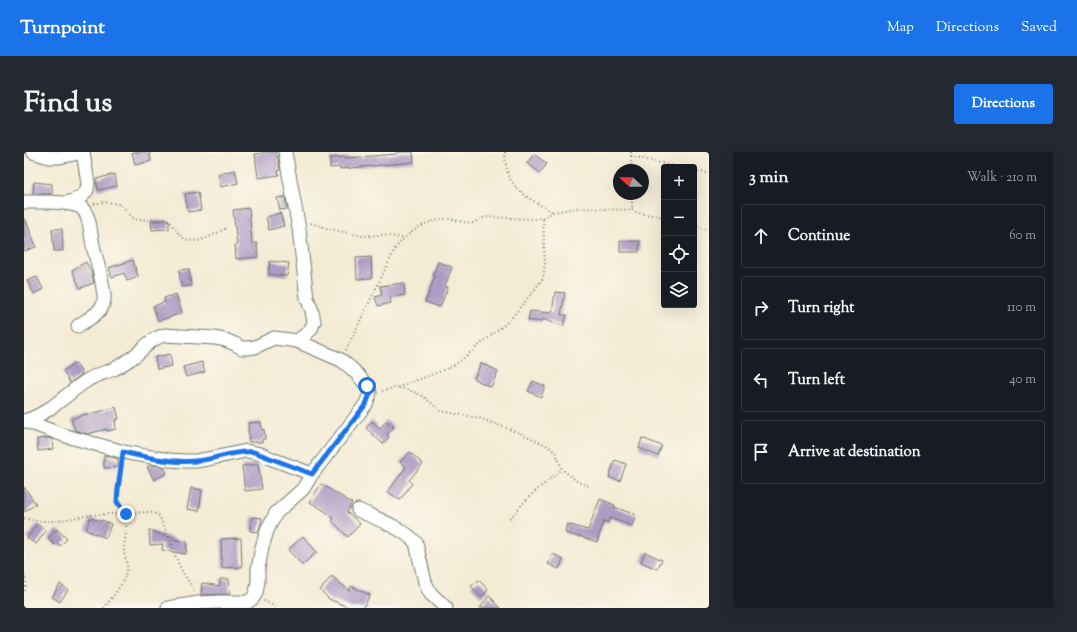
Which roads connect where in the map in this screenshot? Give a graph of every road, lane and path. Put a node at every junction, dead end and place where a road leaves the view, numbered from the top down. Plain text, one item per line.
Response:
1 (33, 152) edge
2 (83, 152) edge
3 (285, 152) edge
4 (505, 152) edge
5 (631, 152) edge
6 (631, 156) junction
7 (632, 164) edge
8 (665, 164) edge
9 (697, 172) edge
10 (709, 173) edge
11 (632, 200) edge
12 (24, 202) edge
13 (64, 203) junction
14 (81, 207) junction
15 (632, 210) junction
16 (553, 212) junction
17 (661, 217) edge
18 (297, 218) junction
19 (544, 218) junction
20 (697, 225) edge
21 (226, 228) dead end
22 (709, 230) edge
23 (404, 238) junction
24 (78, 326) dead end
25 (297, 341) junction
26 (341, 360) junction
27 (398, 387) junction
28 (370, 394) junction
29 (25, 421) edge
30 (123, 452) junction
31 (562, 469) junction
32 (312, 474) junction
33 (589, 486) dead end
34 (358, 510) dead end
35 (126, 514) junction
36 (24, 518) edge
37 (510, 518) dead end
38 (24, 570) edge
39 (24, 591) edge
40 (198, 603) junction
41 (104, 608) edge
42 (168, 608) edge
43 (446, 608) edge

1 - 2 street
2 - 13 street
3 - 18 street
4 - 16 path
5 - 6 path
6 - 7 path
6 - 8 path
9 - 10 path
11 - 15 path
12 - 13 street
13 - 14 street
14 - 21 path
14 - 24 street
15 - 16 path
15 - 17 path
16 - 19 path
18 - 23 path
18 - 25 street
19 - 23 path
19 - 27 path
20 - 22 path
23 - 26 path
25 - 26 street
25 - 29 street
26 - 28 street
27 - 28 path
27 - 31 path
28 - 32 street
29 - 30 street
30 - 32 street
30 - 35 path
31 - 33 path
31 - 37 path
32 - 40 street
34 - 43 street
35 - 36 path
35 - 40 path
35 - 41 path
38 - 39 path
40 - 42 street

